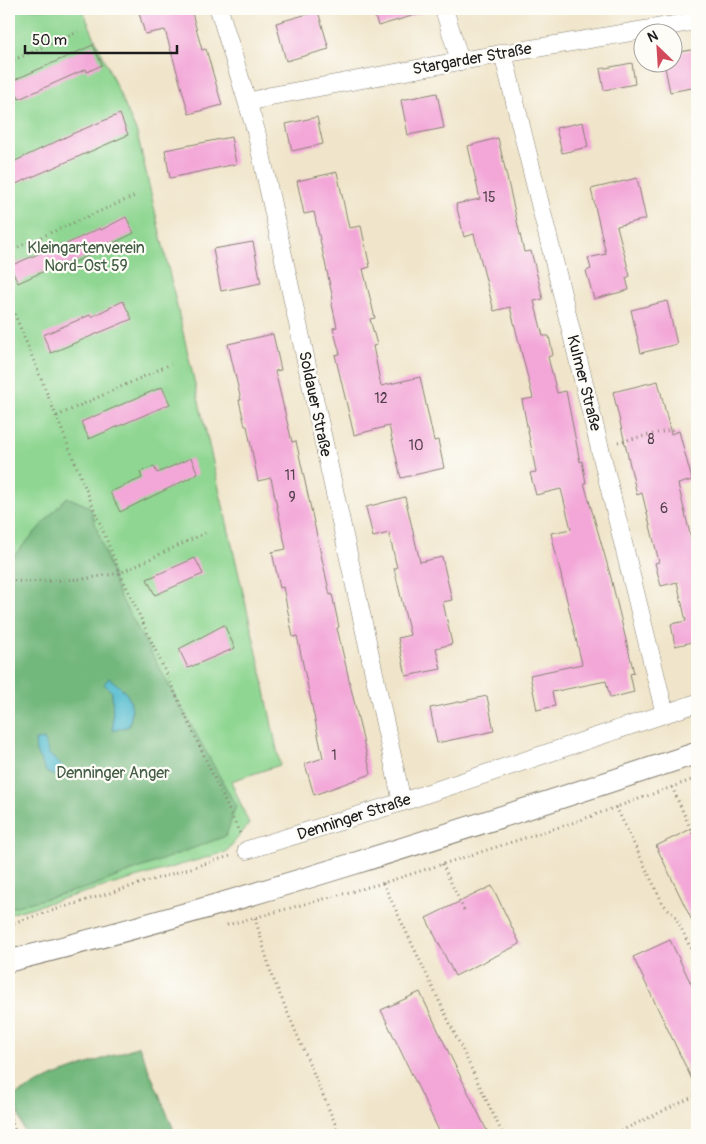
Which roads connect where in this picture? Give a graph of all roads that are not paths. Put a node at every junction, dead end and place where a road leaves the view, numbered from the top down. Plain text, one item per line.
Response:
1 (219, 9) edge
2 (444, 9) edge
3 (697, 21) edge
4 (503, 53) junction
5 (460, 61) junction
6 (248, 102) junction
7 (697, 703) edge
8 (665, 714) junction
9 (697, 754) edge
10 (402, 802) junction
11 (247, 850) road end
12 (9, 961) edge

1 - 6 street, Soldauer Straße
2 - 5 street
3 - 4 street, Stargarder Straße
4 - 5 street, Stargarder Straße
4 - 8 street, Kulmer Straße
5 - 6 street, Stargarder Straße
6 - 10 street, Soldauer Straße
7 - 8 street, Denninger Straße
8 - 10 street, Denninger Straße
9 - 12 street
10 - 11 street, Denninger Straße

